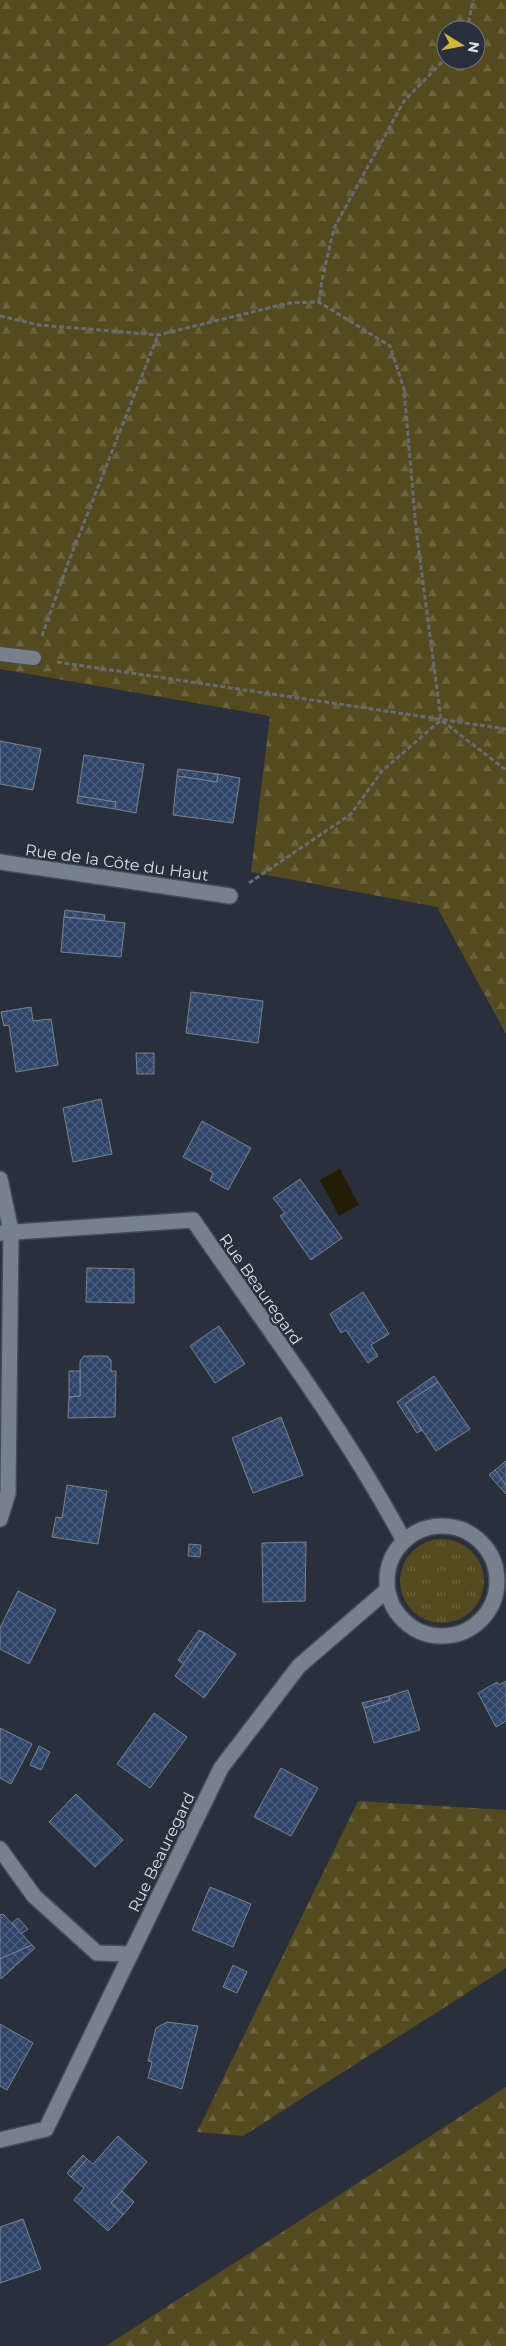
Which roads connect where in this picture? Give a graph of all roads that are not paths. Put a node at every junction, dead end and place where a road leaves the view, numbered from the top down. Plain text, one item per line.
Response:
1 (0, 654) edge
2 (34, 658) road end
3 (0, 862) edge
4 (230, 896) road end
5 (0, 1179) edge
6 (6, 1232) edge
7 (0, 1519) edge
8 (404, 1540) junction
9 (387, 1590) junction
10 (0, 1849) edge
11 (131, 1954) junction
12 (0, 2140) edge

1 - 2 lane
3 - 4 street, Rue de la Côte du Haut
5 - 6 street
6 - 7 street
6 - 8 street, Rue Beauregard
8 - 9 street
8 - 9 street
9 - 11 street, Rue Beauregard
10 - 11 street
11 - 12 street, Rue Beauregard

